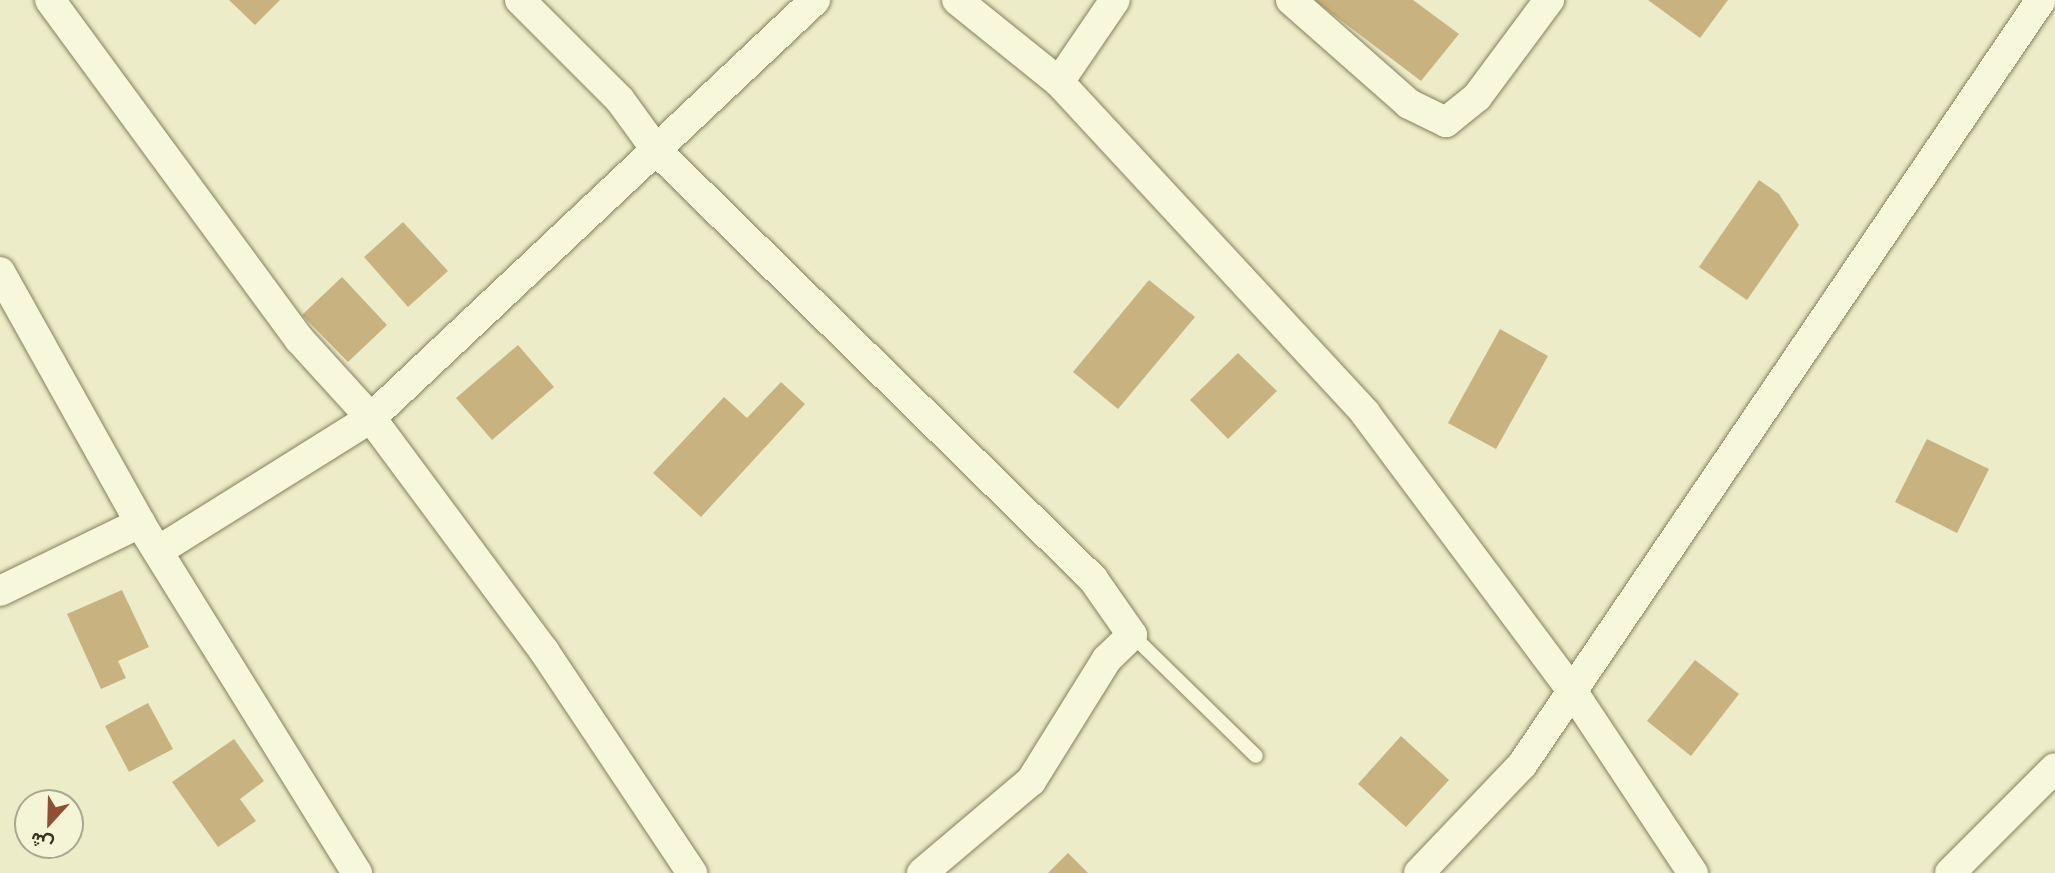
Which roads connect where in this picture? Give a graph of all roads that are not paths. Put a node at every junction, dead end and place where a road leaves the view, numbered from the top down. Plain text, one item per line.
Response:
1 (50, 0) edge
2 (520, 0) edge
3 (815, 0) edge
4 (957, 0) edge
5 (1115, 0) edge
6 (1291, 0) edge
7 (1549, 0) edge
8 (2041, 0) edge
9 (1059, 82) junction
10 (657, 151) junction
11 (0, 272) edge
12 (371, 418) junction
13 (141, 523) junction
14 (158, 551) junction
15 (0, 591) edge
16 (1132, 635) junction
17 (1571, 688) junction
18 (1256, 756) dead end
19 (2055, 768) edge
20 (357, 873) edge
21 (692, 873) edge
22 (922, 873) edge
23 (1419, 873) edge
24 (1693, 873) edge
25 (1950, 873) edge

1 - 12 street
2 - 10 street
3 - 10 street
4 - 9 street
5 - 9 street
6 - 7 street
8 - 17 street
9 - 17 street
10 - 12 street
10 - 16 street
11 - 13 street
12 - 14 street
12 - 21 street
13 - 14 street
13 - 15 street
14 - 20 street
16 - 18 lane
16 - 22 street
17 - 23 street
17 - 24 street
19 - 25 street

